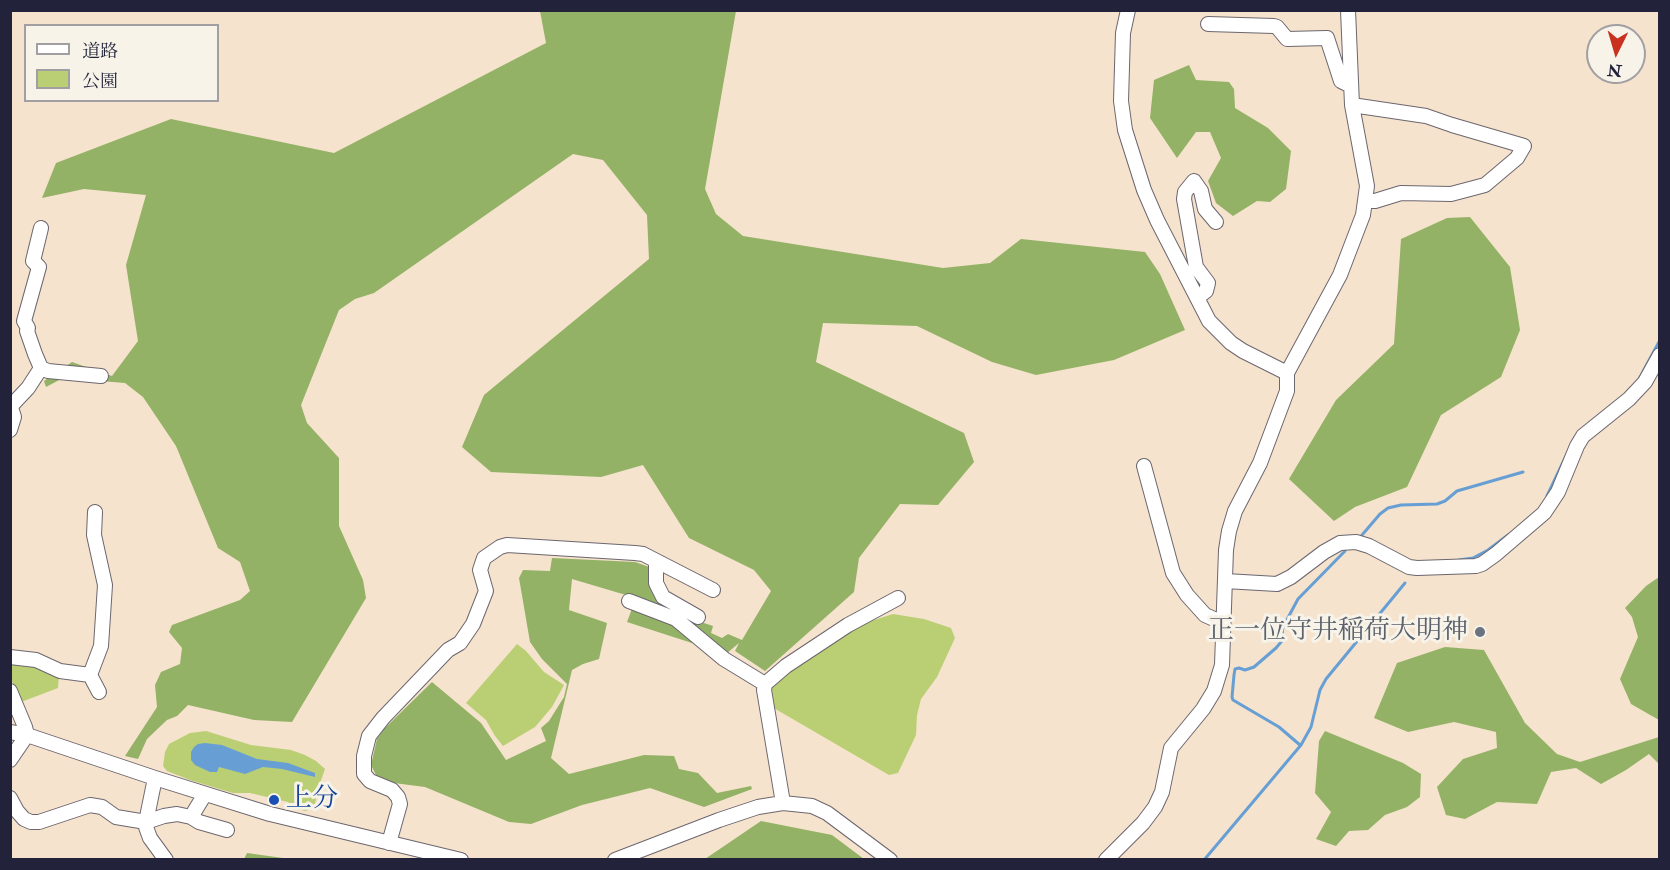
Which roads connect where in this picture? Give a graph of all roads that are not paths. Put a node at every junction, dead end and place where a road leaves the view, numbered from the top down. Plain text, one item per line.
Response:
1 (1128, 10) edge
2 (1348, 10) edge
3 (1208, 24) dead end
4 (1351, 86) junction
5 (1352, 105) junction
6 (1366, 201) junction
7 (1216, 222) dead end
8 (41, 228) dead end
9 (1197, 298) junction
10 (1659, 355) edge
11 (41, 368) junction
12 (1287, 373) junction
13 (101, 376) dead end
14 (11, 405) edge
15 (11, 427) edge
16 (1144, 466) dead end
17 (95, 512) dead end
18 (656, 561) junction
19 (1225, 581) junction
20 (713, 590) dead end
21 (898, 598) dead end
22 (629, 601) dead end
23 (698, 617) dead end
24 (1223, 623) junction
25 (10, 657) edge
26 (90, 675) junction
27 (765, 684) junction
28 (10, 691) edge
29 (99, 692) dead end
30 (10, 732) edge
31 (27, 735) junction
32 (10, 760) edge
33 (155, 778) junction
34 (205, 794) junction
35 (10, 798) edge
36 (783, 803) junction
37 (191, 817) junction
38 (146, 822) junction
39 (227, 831) dead end
40 (389, 843) junction
41 (166, 860) edge
42 (461, 860) edge
43 (615, 860) edge
44 (890, 860) edge
45 (1106, 860) edge

1 - 9 street
2 - 4 street
3 - 4 street
4 - 5 street
5 - 6 street
5 - 6 street
6 - 12 street
7 - 9 street
8 - 11 street
9 - 12 street
10 - 19 street
11 - 13 street
11 - 14 street
12 - 19 street
14 - 15 street
16 - 24 street
17 - 26 street
18 - 20 street
18 - 23 street
18 - 40 street
19 - 24 street
21 - 27 street
22 - 27 street
24 - 45 street
25 - 26 street
26 - 29 street
27 - 36 street
28 - 31 street
30 - 31 street
31 - 32 street
31 - 33 street
33 - 34 street
33 - 38 street
34 - 37 street
34 - 40 street
35 - 38 street
36 - 43 street
36 - 44 street
37 - 38 street
37 - 39 street
38 - 41 street
40 - 42 street

